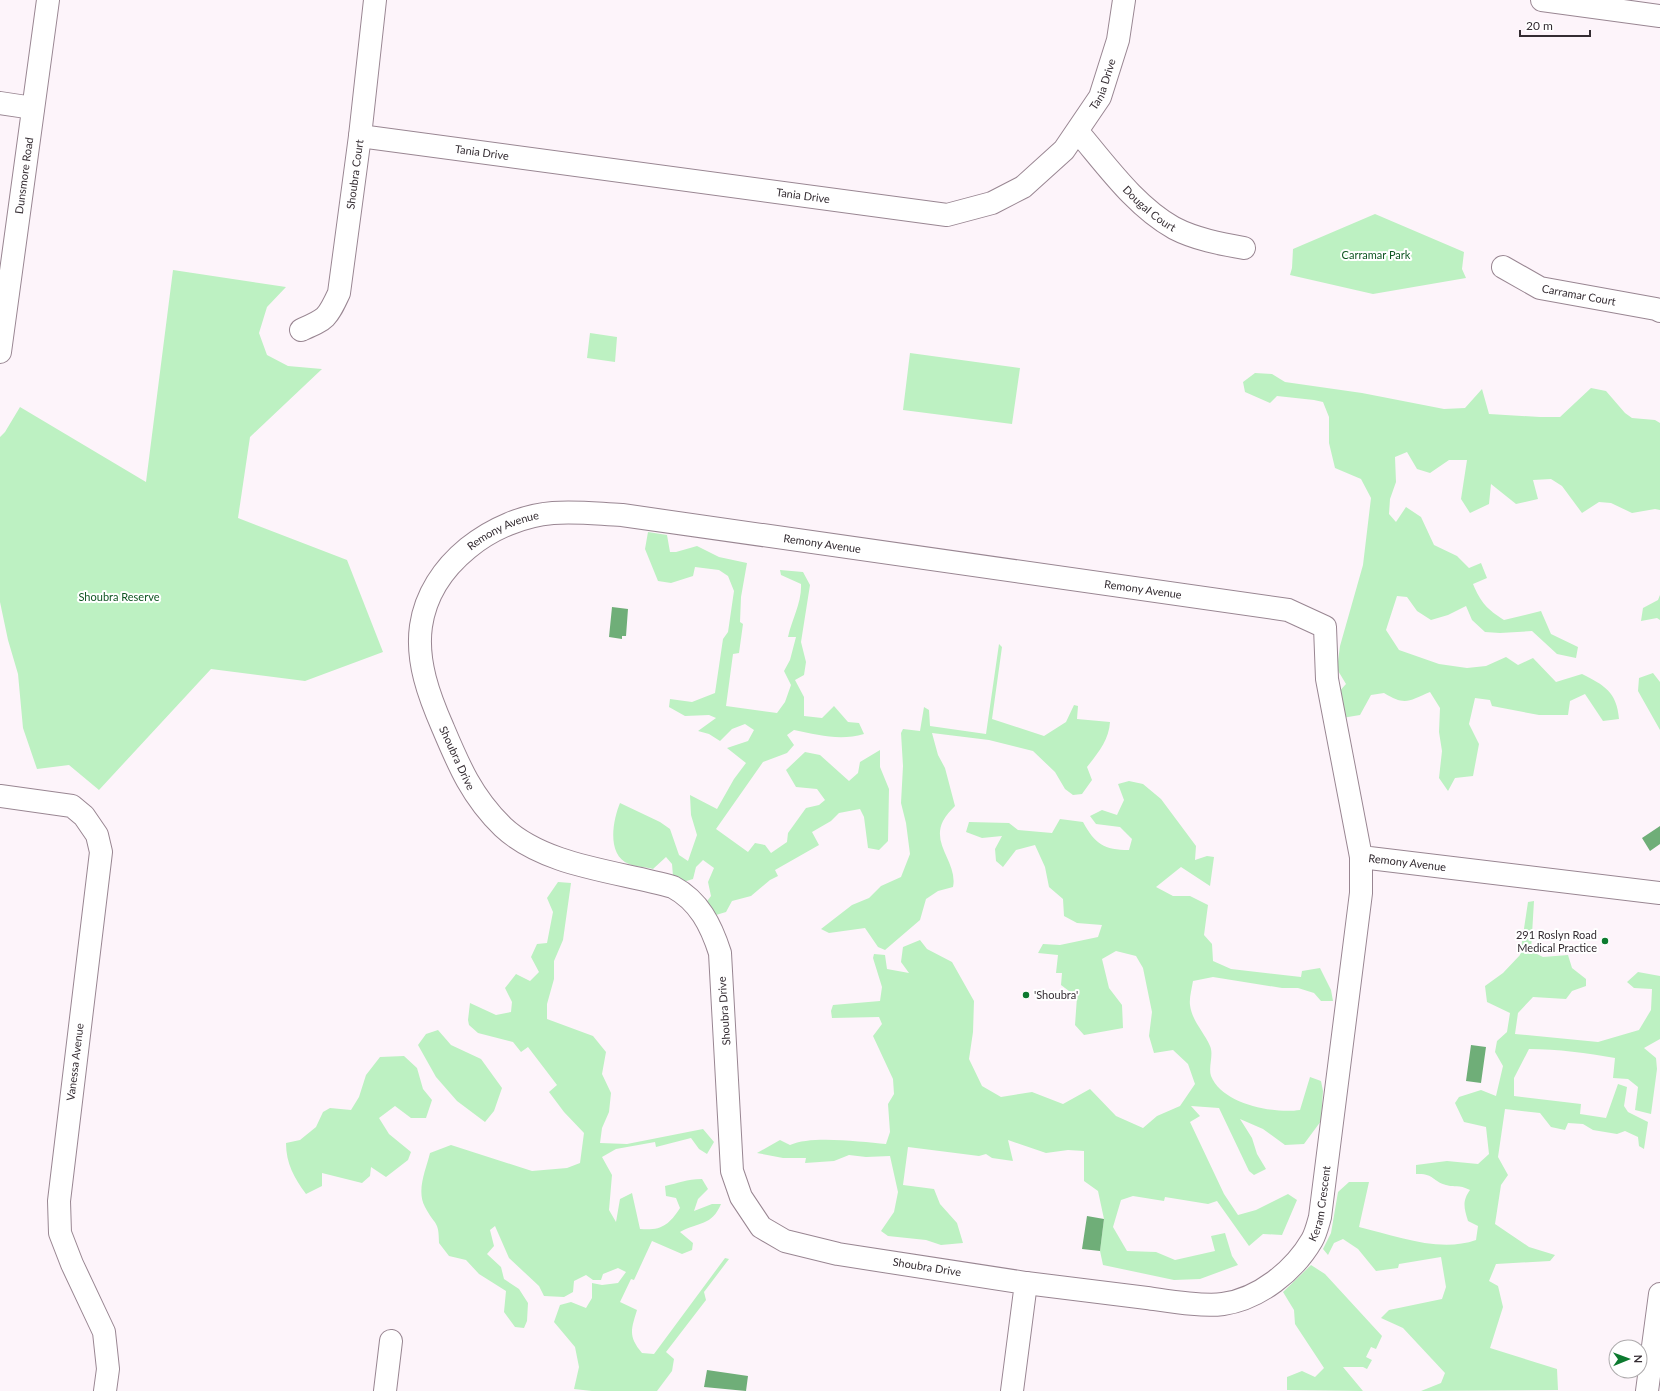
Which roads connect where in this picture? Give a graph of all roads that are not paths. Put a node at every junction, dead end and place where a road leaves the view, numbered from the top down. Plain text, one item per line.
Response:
1 (48, 0) edge
2 (375, 0) edge
3 (1124, 0) edge
4 (1542, 0) edge
5 (1660, 16) edge
6 (0, 103) edge
7 (33, 108) junction
8 (1078, 132) junction
9 (360, 136) junction
10 (1244, 248) dead end
11 (1503, 267) dead end
12 (1660, 311) edge
13 (300, 330) dead end
14 (0, 352) edge
15 (444, 572) joint
16 (0, 796) edge
17 (1361, 857) junction
18 (1660, 893) edge
19 (1026, 1283) junction
20 (1660, 1294) edge
21 (391, 1341) dead end
22 (105, 1391) edge
23 (385, 1391) edge
24 (1012, 1391) edge
25 (1647, 1391) edge

1 - 7 street, Dunsmore Road
2 - 9 street, Shoubra Court
3 - 8 street, Tania Drive
4 - 5 street
6 - 7 street
7 - 14 street, Dunsmore Road
8 - 9 street, Tania Drive
8 - 10 street, Dougal Court
9 - 13 street, Shoubra Court
11 - 12 street, Carramar Court
15 - 17 street, Remony Avenue
15 - 19 street, Shoubra Drive
16 - 22 street, Vanessa Avenue
17 - 18 street, Remony Avenue
17 - 19 street, Keram Crescent
19 - 24 street
20 - 25 street
21 - 23 street

